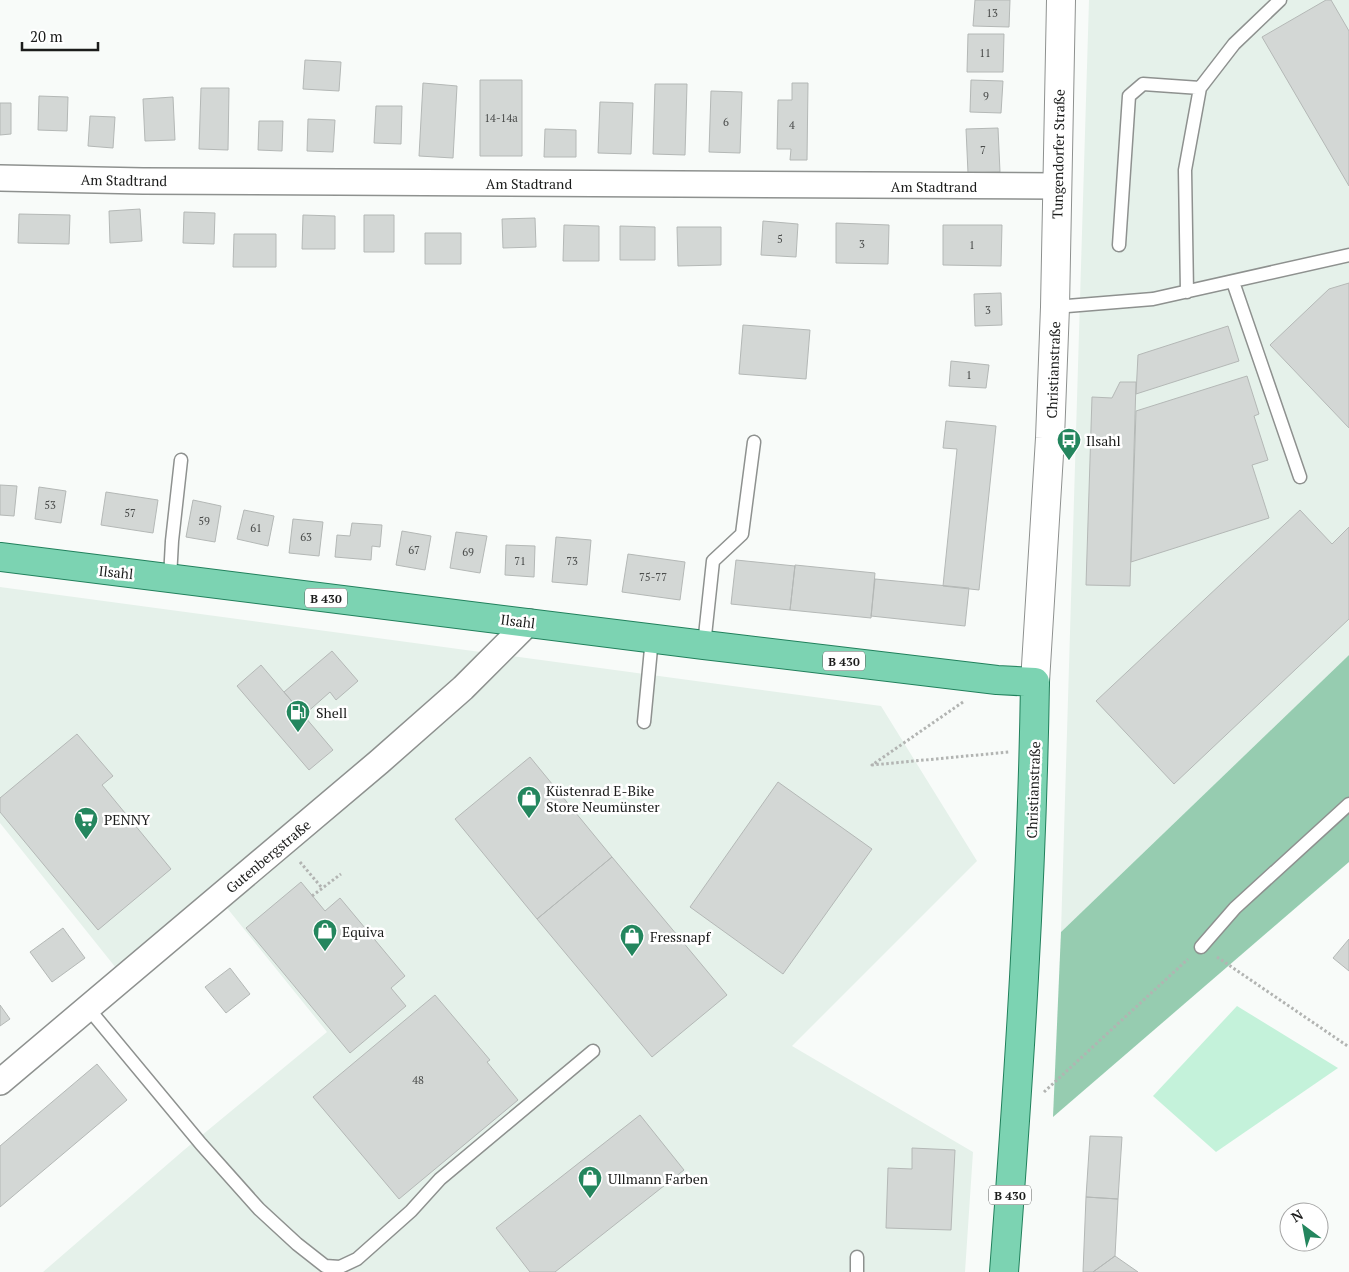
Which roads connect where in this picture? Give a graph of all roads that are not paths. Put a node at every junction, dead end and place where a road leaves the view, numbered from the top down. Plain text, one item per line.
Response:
1 (1061, 0) edge
2 (1280, 0) edge
3 (1200, 88) junction
4 (0, 178) edge
5 (1057, 186) junction
6 (1120, 245) dead end
7 (1349, 255) edge
8 (1233, 282) junction
9 (1187, 292) junction
10 (1055, 307) junction
11 (754, 442) dead end
12 (181, 460) dead end
13 (1300, 477) dead end
14 (0, 557) edge
15 (170, 578) junction
16 (528, 622) junction
17 (652, 638) junction
18 (704, 645) junction
19 (1035, 682) junction
20 (644, 722) dead end
21 (1349, 804) edge
22 (1201, 947) road end
23 (88, 1008) junction
24 (593, 1051) dead end
25 (0, 1082) edge
26 (857, 1257) dead end
27 (857, 1272) edge
28 (1004, 1272) edge

1 - 5 main road, Tungendorfer Straße
2 - 3 lane
3 - 6 lane
3 - 9 lane
4 - 5 street, Am Stadtrand
5 - 10 main road, Tungendorfer Straße
7 - 8 lane
8 - 9 lane
8 - 13 lane
9 - 10 lane
10 - 19 main road, Christianstraße
11 - 18 lane
12 - 15 lane
14 - 15 main road, Ilsahl / B 430
15 - 16 main road, Ilsahl / B 430
16 - 17 main road, Ilsahl / B 430
16 - 23 street, Gutenbergstraße
17 - 18 main road, Ilsahl / B 430
17 - 20 lane
18 - 19 main road, Ilsahl / B 430
19 - 28 main road, Christianstraße / B 430
21 - 22 lane
23 - 24 lane
23 - 25 street, Gutenbergstraße
26 - 27 lane

